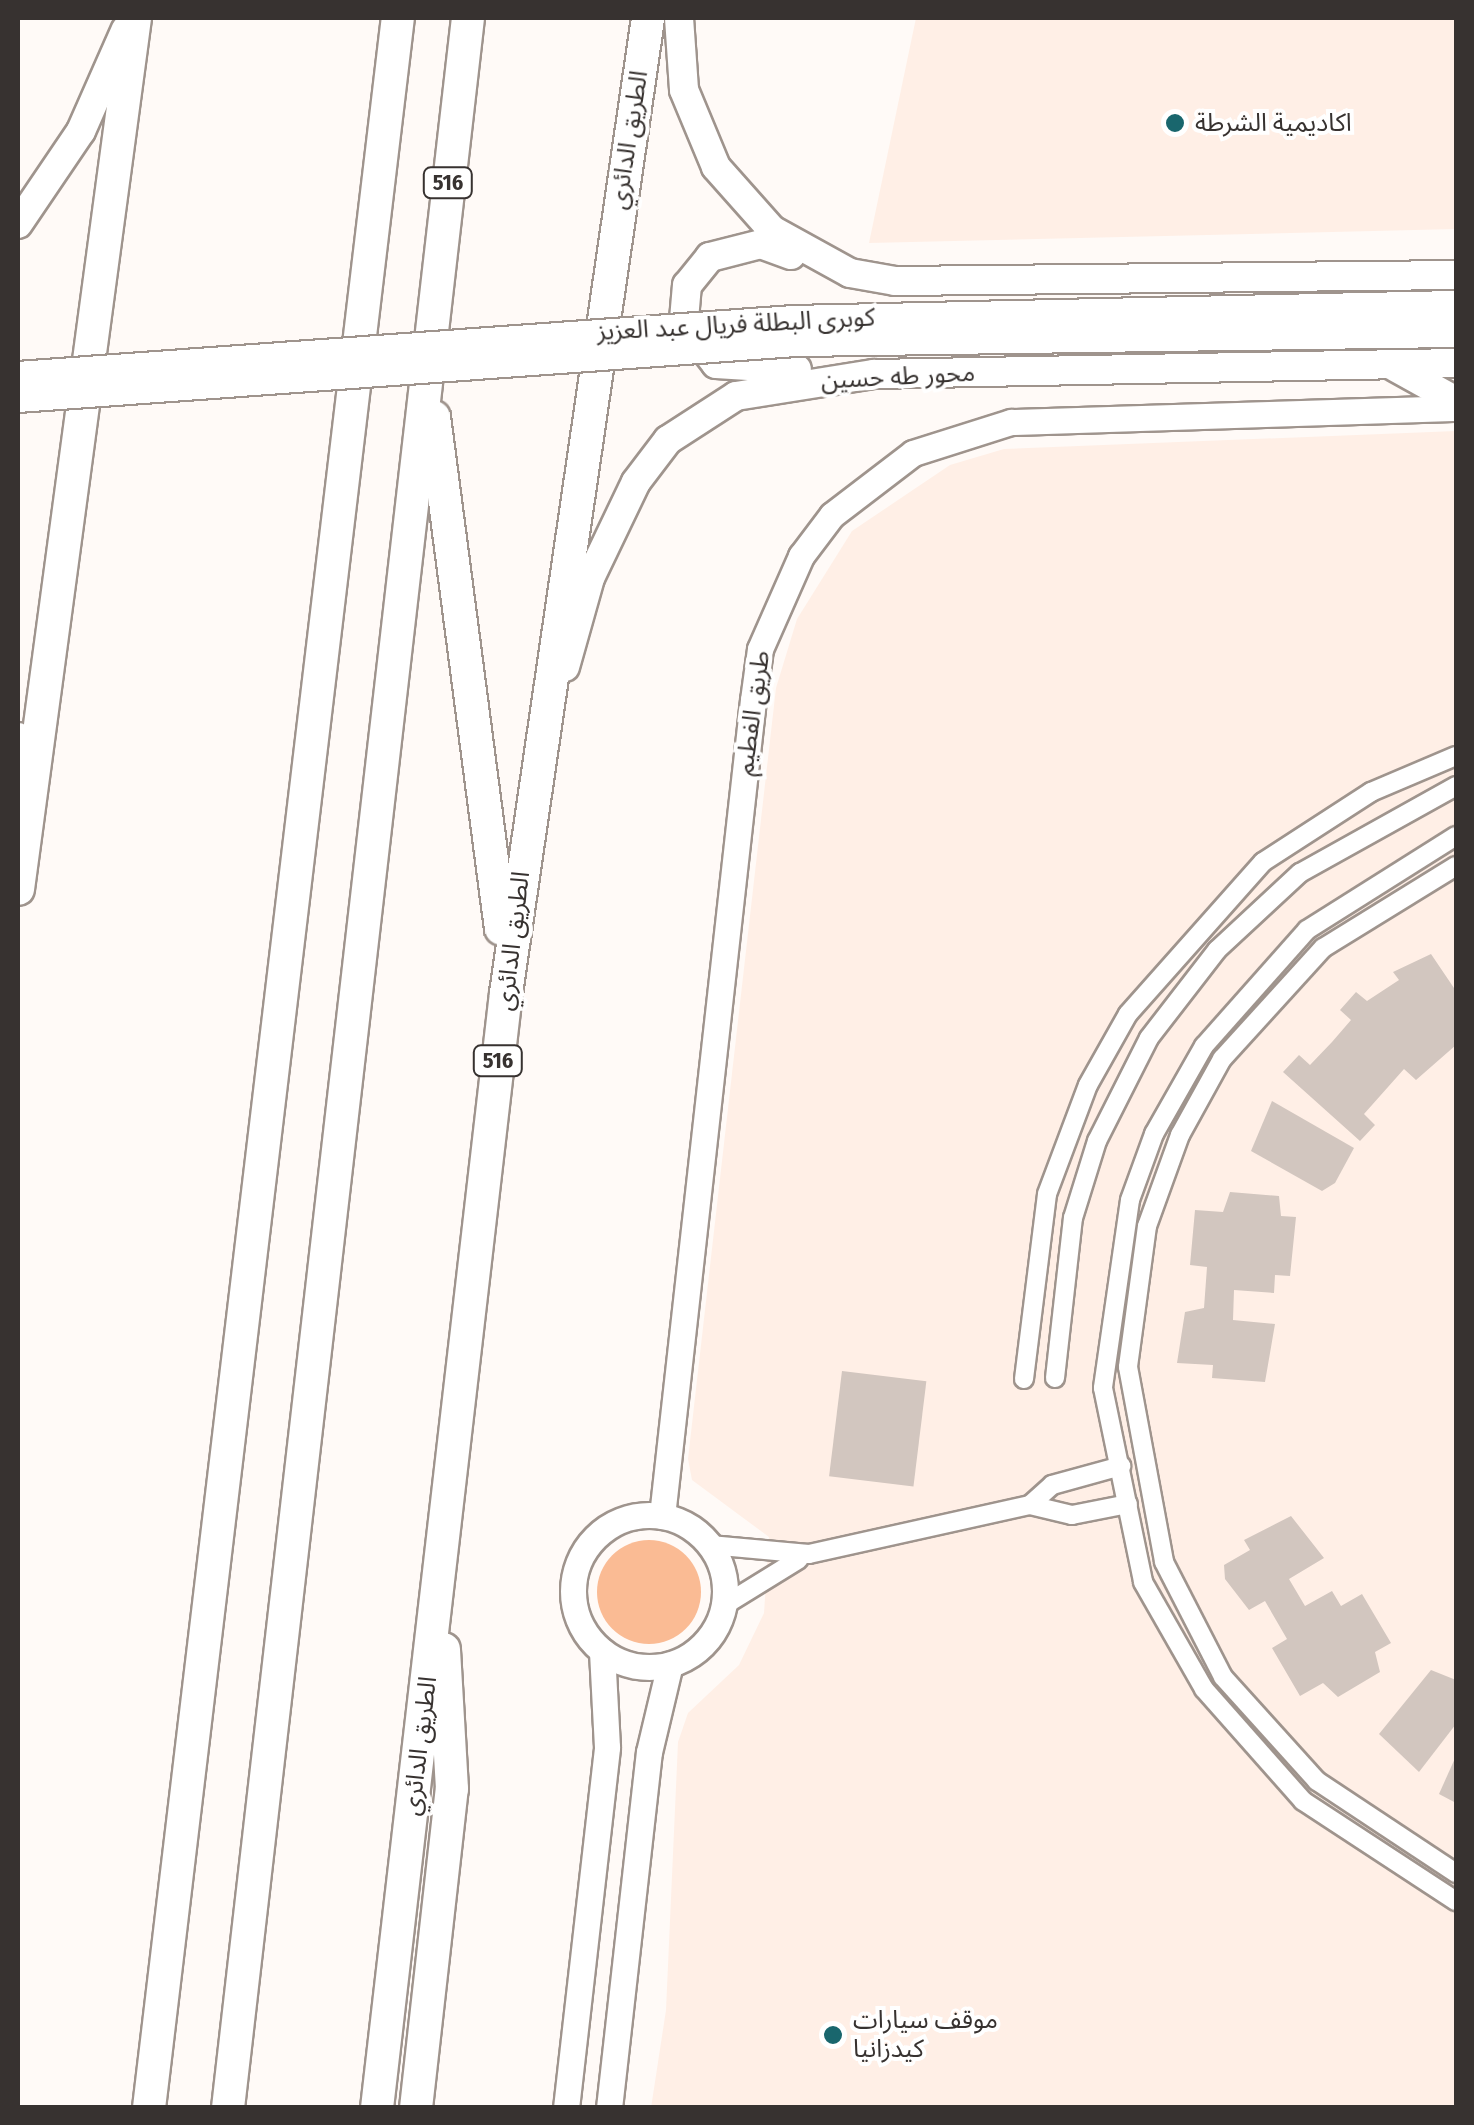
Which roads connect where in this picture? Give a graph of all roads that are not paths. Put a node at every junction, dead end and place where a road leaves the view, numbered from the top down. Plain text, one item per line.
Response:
1 (132, 18) edge
2 (398, 18) edge
3 (468, 18) edge
4 (648, 18) edge
5 (680, 18) edge
6 (18, 224) edge
7 (1456, 275) edge
8 (895, 281) junction
9 (1456, 306) edge
10 (1456, 333) edge
11 (427, 348) junction
12 (1456, 363) edge
13 (1389, 364) junction
14 (874, 374) junction
15 (18, 376) edge
16 (18, 398) edge
17 (1456, 404) edge
18 (542, 724) junction
19 (18, 737) edge
20 (1456, 756) edge
21 (1456, 786) edge
22 (28, 789) junction
23 (1456, 836) edge
24 (1456, 866) edge
25 (18, 889) edge
26 (1337, 906) junction
27 (1351, 927) junction
28 (506, 993) junction
29 (1184, 1079) junction
30 (1202, 1091) junction
31 (1105, 1337) junction
32 (1130, 1340) junction
33 (1055, 1378) dead end
34 (1024, 1380) dead end
35 (1121, 1466) junction
36 (1128, 1504) junction
37 (1030, 1505) junction
38 (662, 1516) junction
39 (710, 1545) junction
40 (810, 1554) junction
41 (437, 1598) junction
42 (724, 1606) junction
43 (602, 1652) junction
44 (670, 1664) junction
45 (1258, 1722) junction
46 (1242, 1738) junction
47 (1456, 1873) edge
48 (1456, 1901) edge
49 (149, 2108) edge
50 (228, 2108) edge
51 (377, 2108) edge
52 (416, 2108) edge
53 (566, 2108) edge
54 (610, 2108) edge

1 - 6 main road
1 - 22 highway
2 - 49 highway
3 - 11 highway, 516
4 - 18 highway, الطريق الدائري / 516
5 - 8 main road
7 - 8 main road
8 - 14 main road
9 - 15 main road, كوبرى البطلة فريال عبد العزيز, bridge
10 - 16 main road, كوبرى البطلة فريال عبد العزيز, bridge
11 - 28 highway, 516
11 - 50 highway, 516
12 - 13 main road, محور طه حسين
13 - 14 main road, محور طه حسين
13 - 17 main road
14 - 18 main road, محور طه حسين
17 - 38 street, طريق الفطيم
18 - 28 highway, الطريق الدائري / 516
19 - 22 main road
20 - 34 street
21 - 33 street
22 - 25 highway
23 - 26 street
24 - 27 street
26 - 27 street
26 - 29 street
27 - 30 street
28 - 41 highway, الطريق الدائري / 516
29 - 30 street
29 - 31 street
30 - 32 street
31 - 32 street
31 - 35 street
32 - 45 street
35 - 36 street
35 - 37 street
36 - 37 street
36 - 46 street
37 - 40 street
38 - 39 street
38 - 43 street
39 - 40 street
39 - 42 street
40 - 42 street
41 - 51 highway, الطريق الدائري / 516
41 - 52 highway
42 - 44 street
43 - 44 street
43 - 53 street
44 - 54 street
45 - 46 street
45 - 47 street
46 - 48 street

